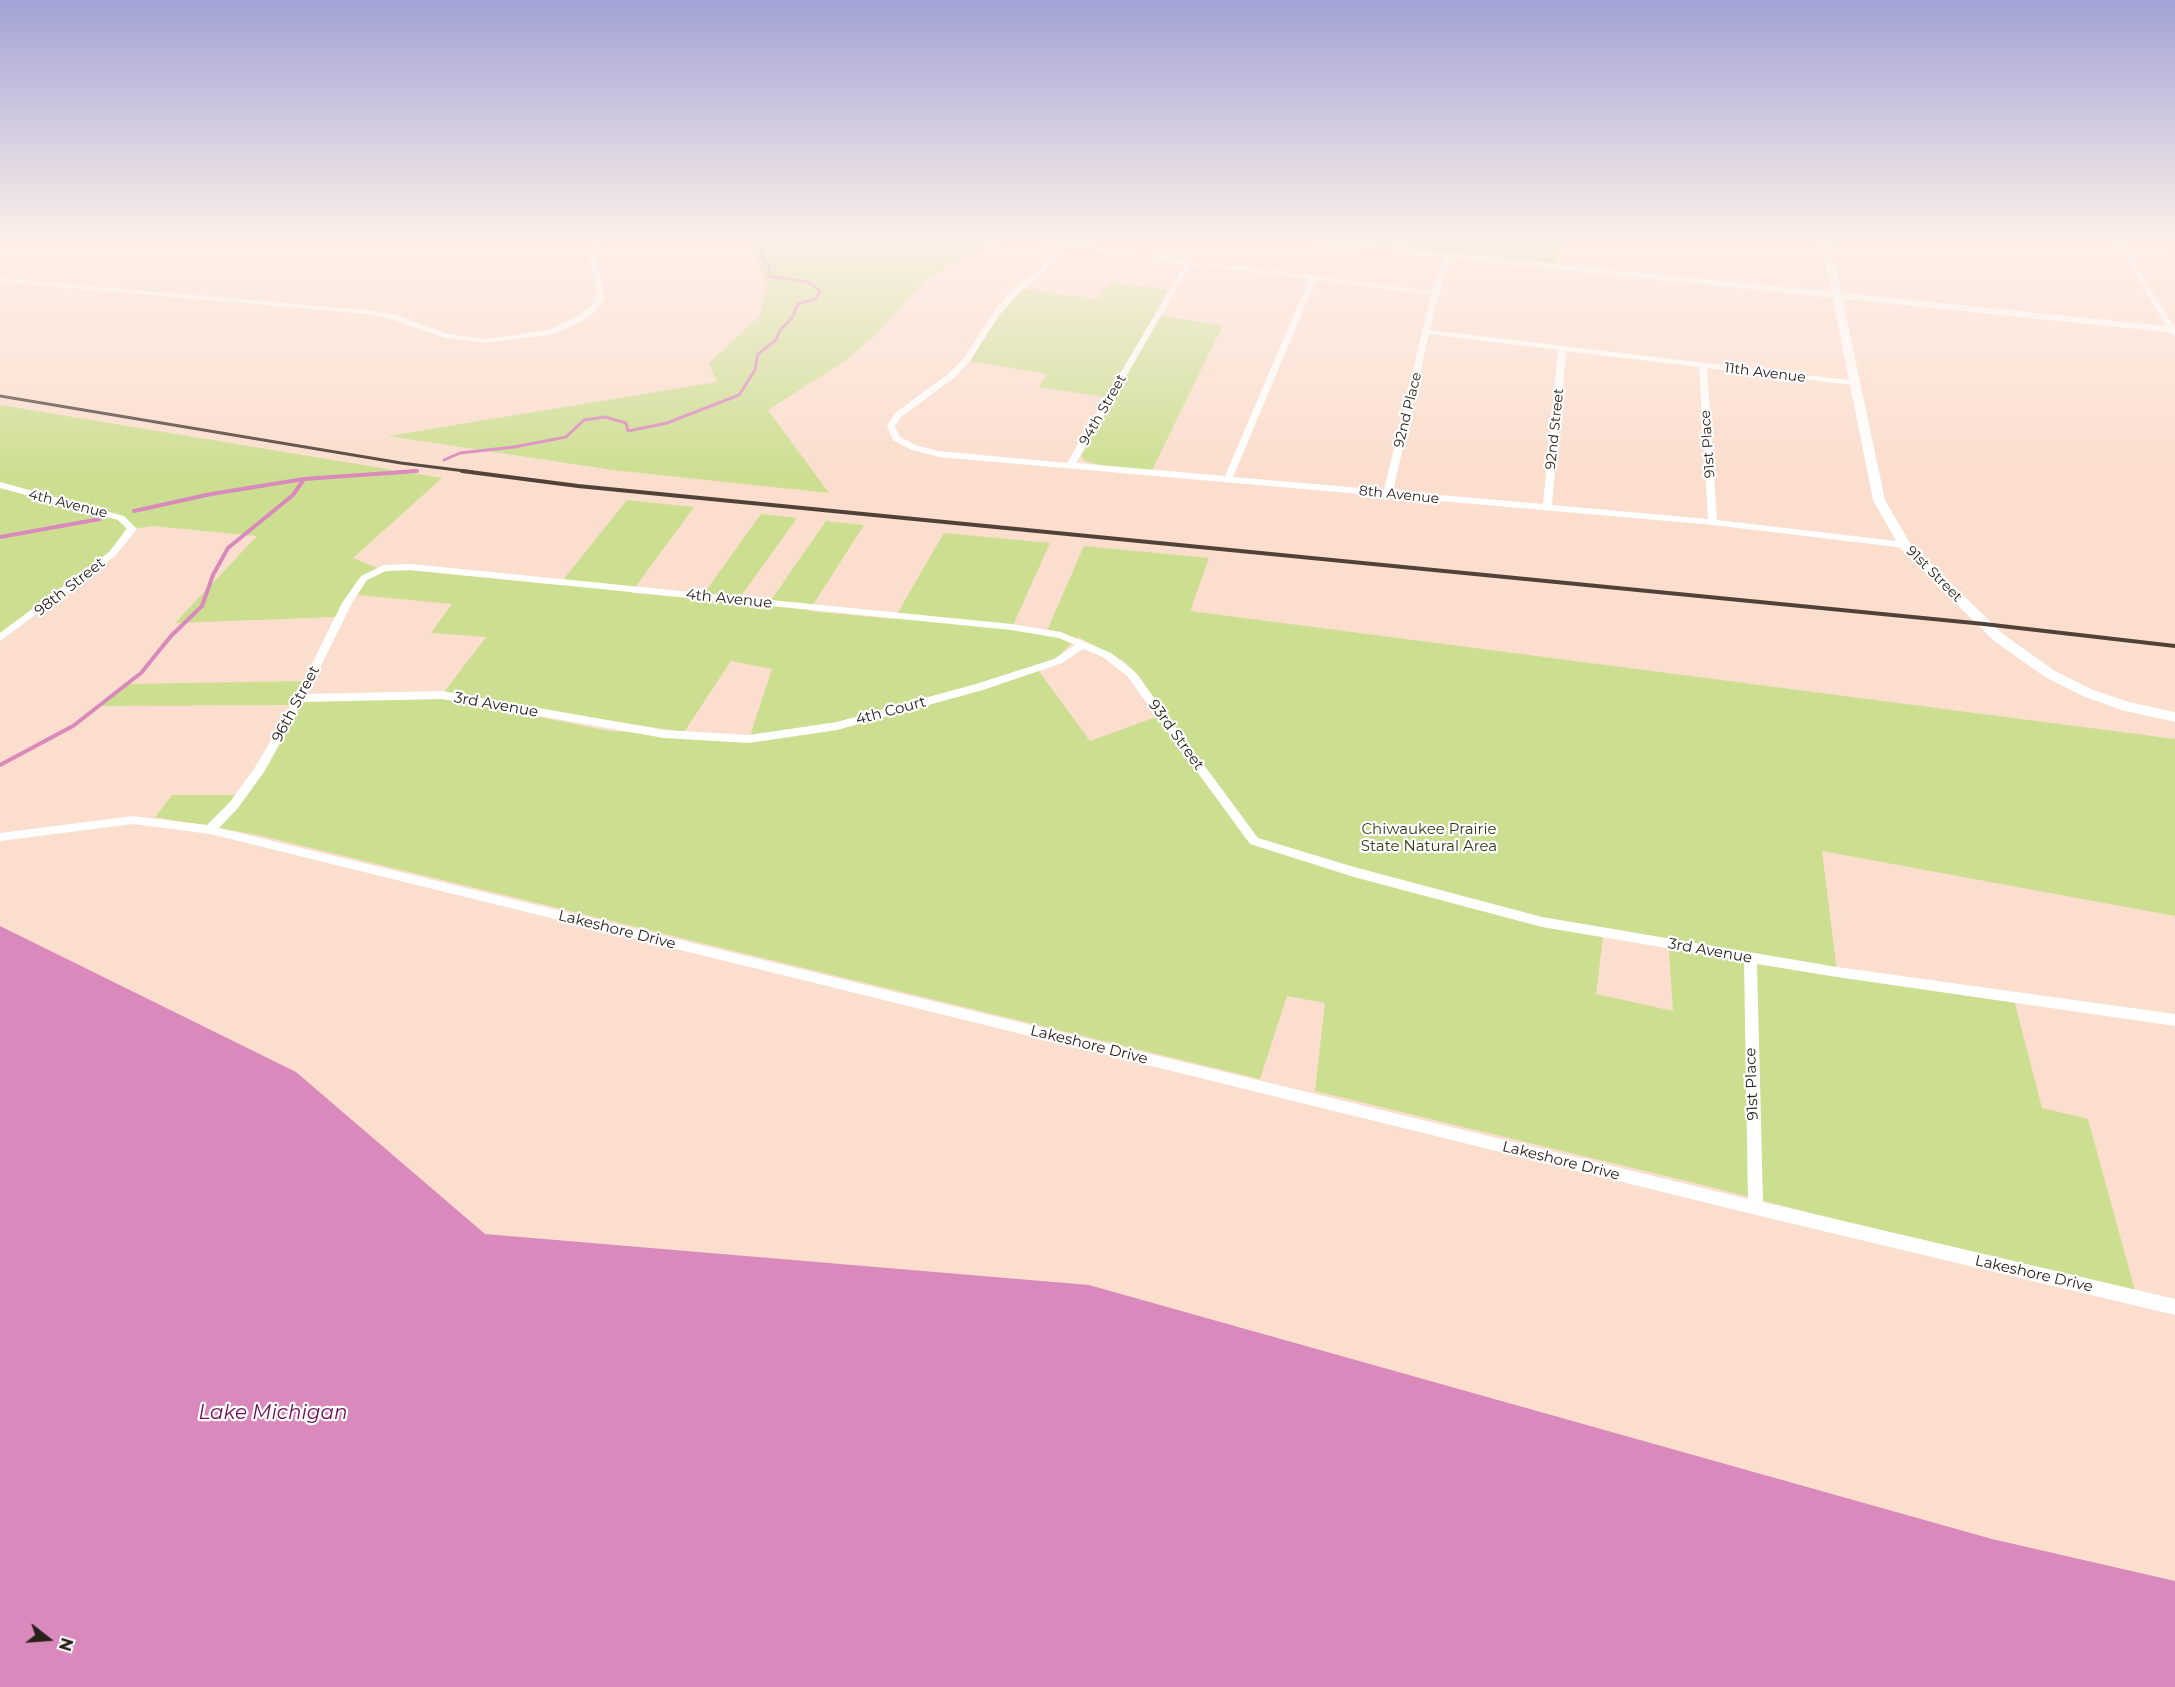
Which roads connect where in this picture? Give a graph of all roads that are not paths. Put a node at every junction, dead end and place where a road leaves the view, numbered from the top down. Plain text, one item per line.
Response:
1 (398, 319) edge
2 (579, 319) edge
3 (993, 319) edge
4 (1156, 319) edge
5 (1296, 319) edge
6 (1430, 319) edge
7 (1840, 319) edge
8 (2028, 319) edge
9 (2165, 319) edge
10 (1427, 332) junction
11 (2174, 333) edge
12 (1562, 350) junction
13 (1703, 365) junction
14 (1852, 383) junction
15 (1071, 465) junction
16 (1228, 479) junction
17 (0, 485) edge
18 (1388, 494) junction
19 (1547, 508) junction
20 (1713, 522) junction
21 (132, 529) joint
22 (1905, 545) junction
23 (373, 572) joint
24 (0, 638) edge
25 (1083, 644) junction
26 (300, 698) junction
27 (2175, 717) edge
28 (690, 736) joint
29 (210, 830) junction
30 (0, 837) edge
31 (1254, 841) joint
32 (1750, 959) junction
33 (2175, 1020) edge
34 (1756, 1208) junction
35 (2175, 1307) edge

1 - 2 street
3 - 15 street, 8th Avenue
4 - 15 street, 94th Street
5 - 16 street
6 - 10 street, 92nd Place
7 - 14 street, 91st Street
8 - 11 main road
9 - 11 street
10 - 12 street, 11th Avenue
10 - 18 street, 92nd Place
12 - 13 street, 11th Avenue
12 - 19 street, 92nd Street
13 - 14 street, 11th Avenue
13 - 20 street, 91st Place
14 - 22 street, 91st Street
15 - 16 street, 8th Avenue
16 - 18 street, 8th Avenue
17 - 21 street, 4th Avenue
18 - 19 street, 8th Avenue
19 - 20 street, 8th Avenue
20 - 22 street, 8th Avenue
21 - 24 street, 98th Street
22 - 27 street, 91st Street
23 - 25 street, 4th Avenue
23 - 26 street, 96th Street
25 - 28 street, 4th Court
25 - 31 street, 93rd Street
26 - 28 street, 3rd Avenue
26 - 29 street, 96th Street
29 - 30 street, Lakeshore Drive
29 - 34 street, Lakeshore Drive
31 - 32 street, 3rd Avenue
32 - 33 street, 3rd Avenue
32 - 34 street, 91st Place
34 - 35 street, Lakeshore Drive

